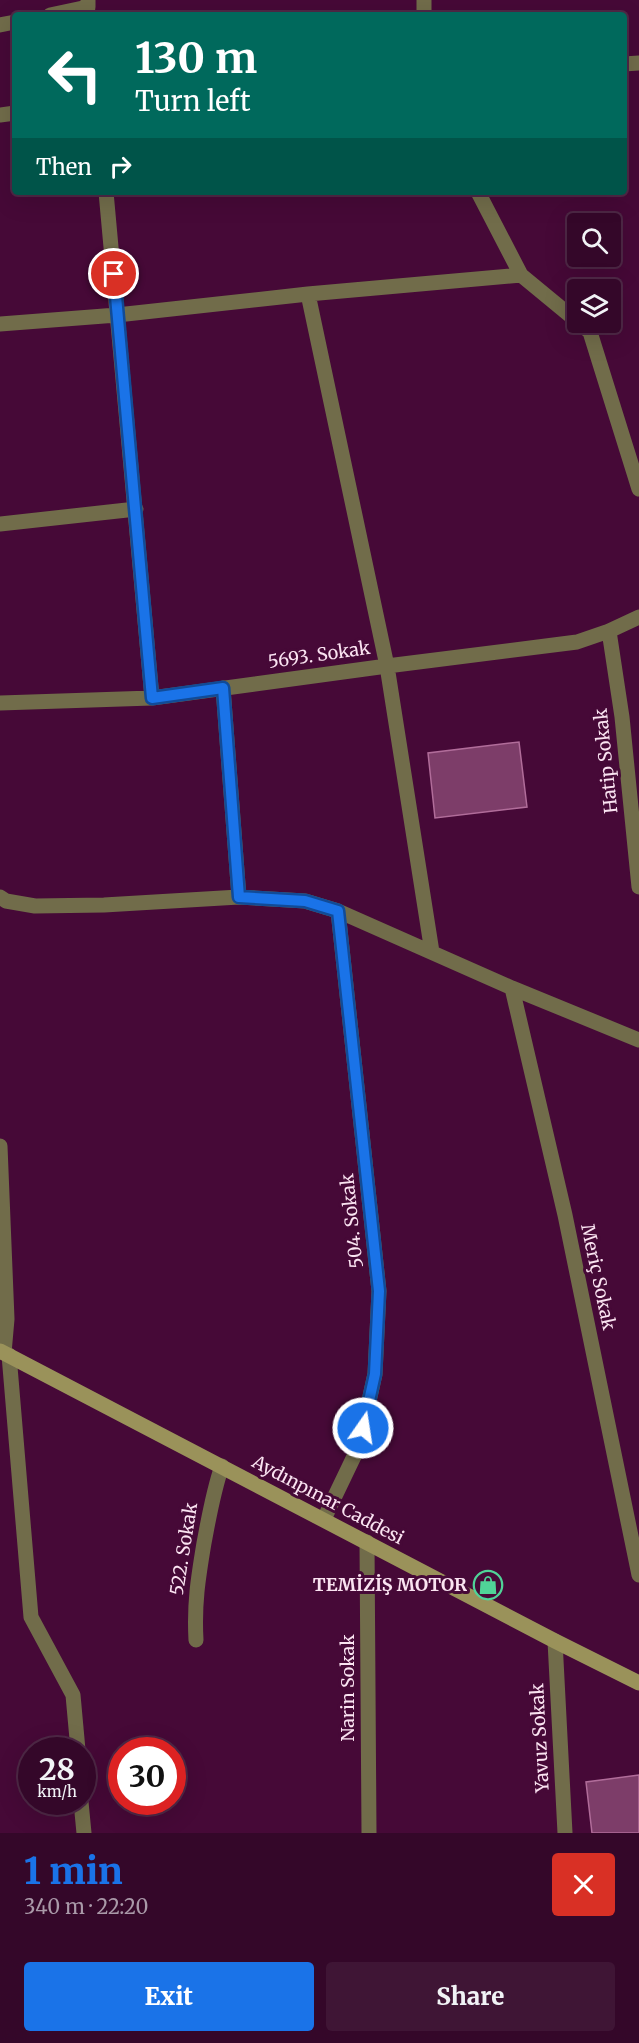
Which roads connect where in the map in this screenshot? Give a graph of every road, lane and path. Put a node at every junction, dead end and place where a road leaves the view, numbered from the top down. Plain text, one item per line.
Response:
1 (88, 7) edge
2 (64, 12) edge
3 (106, 195) edge
4 (480, 195) edge
5 (520, 275) junction
6 (308, 294) junction
7 (567, 313) edge
8 (117, 315) junction
9 (0, 324) edge
10 (590, 333) edge
11 (639, 489) edge
12 (136, 509) junction
13 (0, 524) edge
14 (639, 617) edge
15 (609, 631) junction
16 (387, 666) junction
17 (223, 688) junction
18 (152, 698) junction
19 (0, 703) edge
20 (639, 887) edge
21 (0, 897) edge
22 (239, 897) junction
23 (338, 911) junction
24 (432, 952) junction
25 (512, 988) junction
26 (639, 1040) edge
27 (0, 1146) edge
28 (4, 1353) edge
29 (222, 1466) junction
30 (324, 1520) junction
31 (367, 1542) junction
32 (639, 1575) edge
33 (196, 1640) dead end
34 (555, 1641) junction
35 (639, 1683) edge
36 (77, 1737) edge
37 (82, 1815) edge
38 (84, 1833) edge
39 (369, 1833) edge
40 (565, 1833) edge

1 - 2 street
3 - 8 street
4 - 5 street
5 - 6 street
5 - 7 street
6 - 8 street
6 - 16 street
8 - 9 street
8 - 12 street
10 - 11 street
12 - 13 street
12 - 18 street
14 - 15 street, 5693. Sokak
15 - 16 street, 5693. Sokak
15 - 20 street, Hatip Sokak
16 - 17 street, 5693. Sokak
16 - 24 street
17 - 18 street, 5693. Sokak
17 - 22 street
18 - 19 street, 5693. Sokak
21 - 22 street
22 - 23 street
23 - 24 street
23 - 30 street, 504. Sokak
24 - 25 street
25 - 26 street
25 - 32 street, Meriç Sokak
27 - 28 street
28 - 29 main road, Aydınpınar Caddesi
28 - 36 street
29 - 30 main road, Aydınpınar Caddesi
29 - 33 street, 522. Sokak
30 - 31 main road, Aydınpınar Caddesi
31 - 34 main road, Aydınpınar Caddesi
31 - 39 street, Narin Sokak
34 - 35 main road, Aydınpınar Caddesi
34 - 40 street, Yavuz Sokak
37 - 38 street

